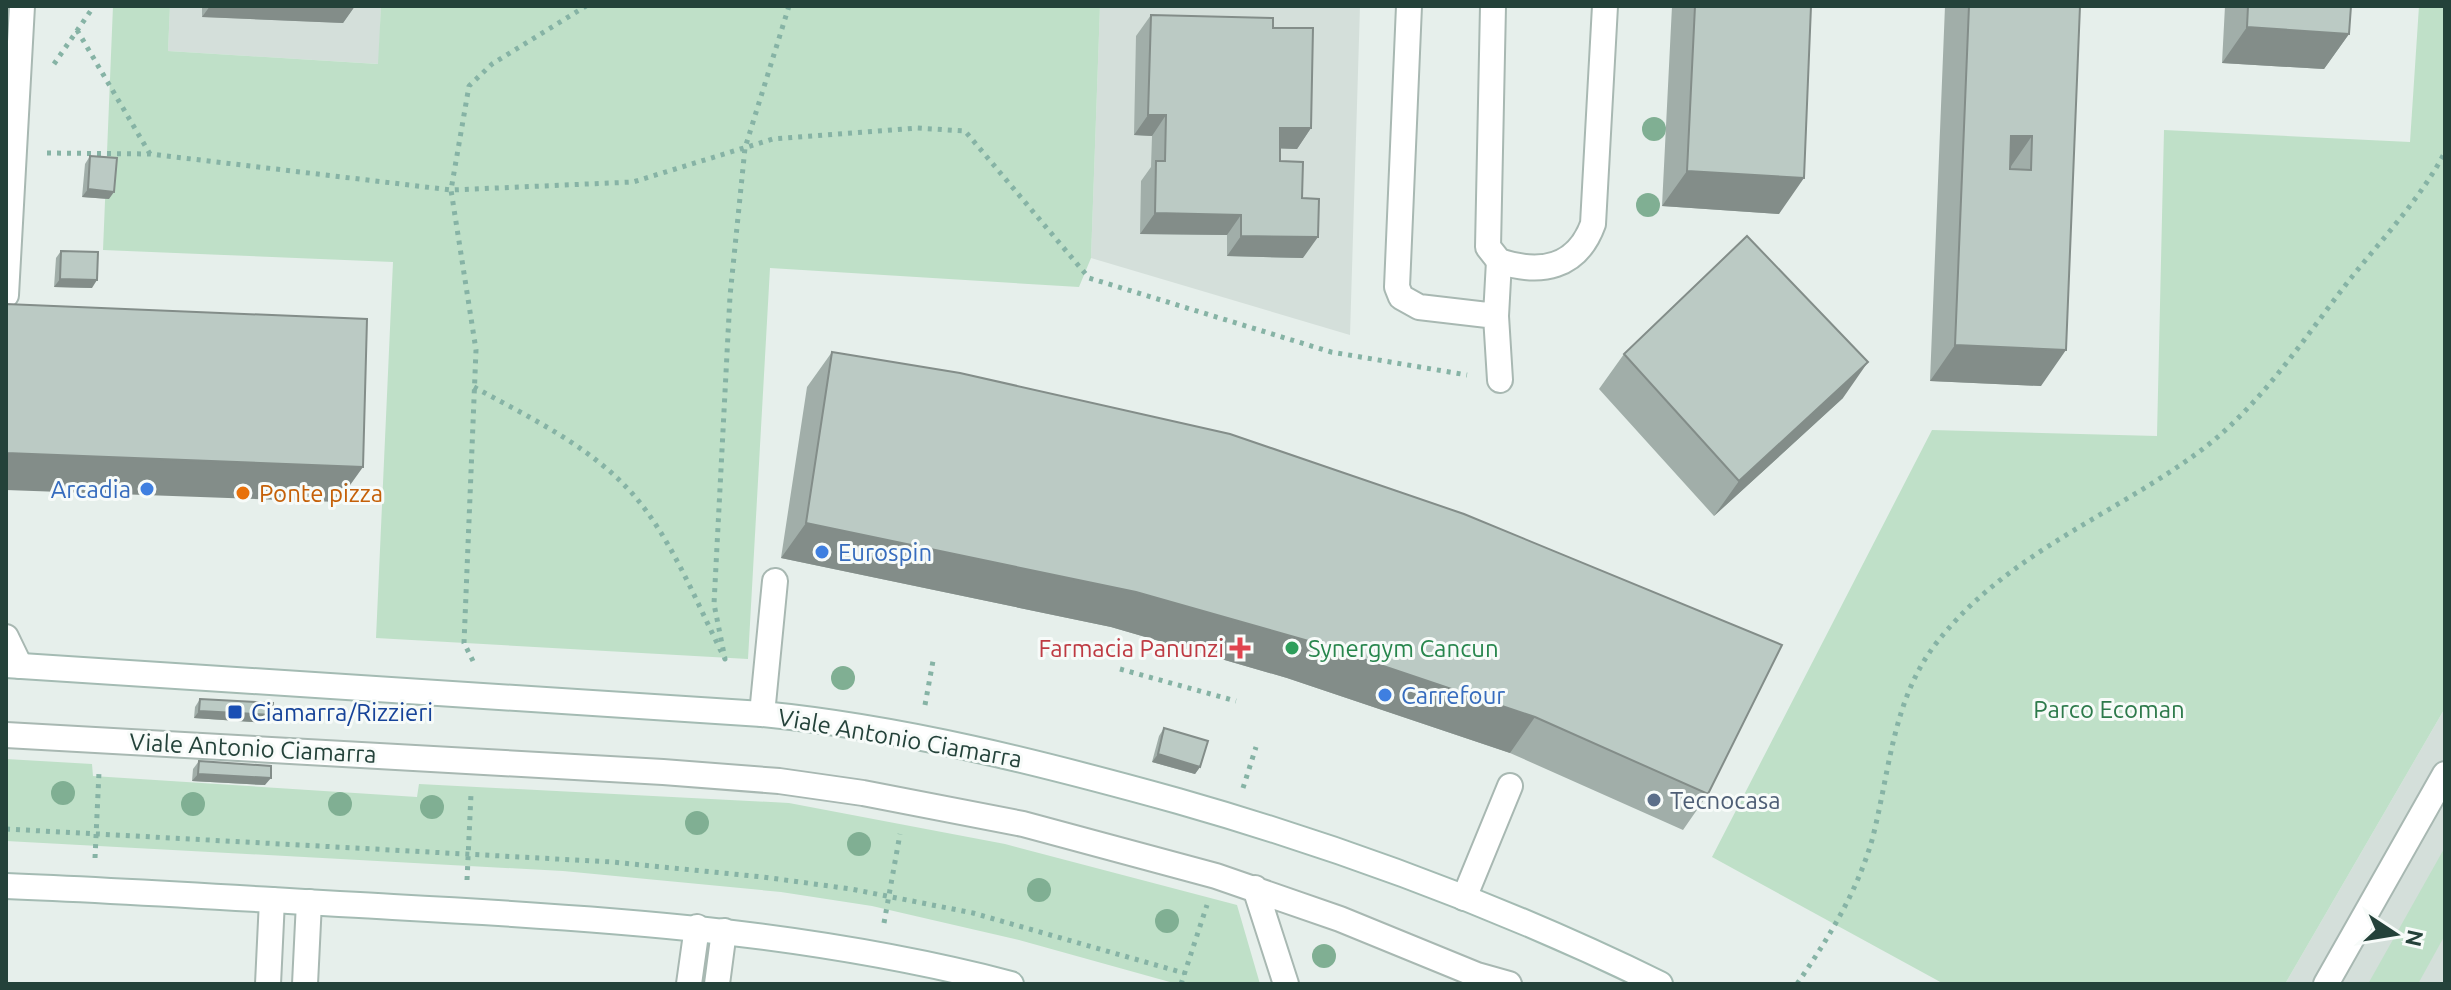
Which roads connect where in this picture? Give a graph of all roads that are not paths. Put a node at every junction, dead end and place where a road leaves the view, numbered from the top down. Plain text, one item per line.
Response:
1 (22, 6) edge
2 (1409, 6) edge
3 (1493, 6) edge
4 (1605, 6) edge
5 (1499, 261) junction
6 (6, 295) edge
7 (1496, 316) junction
8 (1500, 380) road end
9 (775, 581) dead end
10 (6, 637) edge
11 (13, 666) edge
12 (762, 714) junction
13 (6, 735) edge
14 (2445, 774) edge
15 (1510, 786) dead end
16 (6, 886) edge
17 (1255, 888) junction
18 (1464, 898) junction
19 (272, 900) junction
20 (309, 902) junction
21 (697, 927) junction
22 (724, 931) junction
23 (1485, 980) edge
24 (268, 984) edge
25 (305, 984) edge
26 (689, 984) edge
27 (717, 984) edge
28 (1011, 984) edge
29 (1286, 984) edge
30 (1509, 984) edge
31 (1660, 984) edge
32 (2326, 984) edge

1 - 6 street
2 - 7 street
3 - 5 street
4 - 5 street
5 - 7 street
7 - 8 street
9 - 12 street
10 - 11 street
11 - 12 street, Viale Antonio Ciamarra
12 - 18 street, Viale Antonio Ciamarra
13 - 17 street, Viale Antonio Ciamarra
14 - 32 street
15 - 18 street
16 - 19 street
17 - 23 street, Viale Antonio Ciamarra
17 - 29 street
18 - 31 street, Viale Antonio Ciamarra
19 - 20 street
19 - 24 street
20 - 21 street
20 - 25 street
21 - 22 street
21 - 26 street
22 - 27 street
22 - 28 street
23 - 30 street, Viale Antonio Ciamarra

